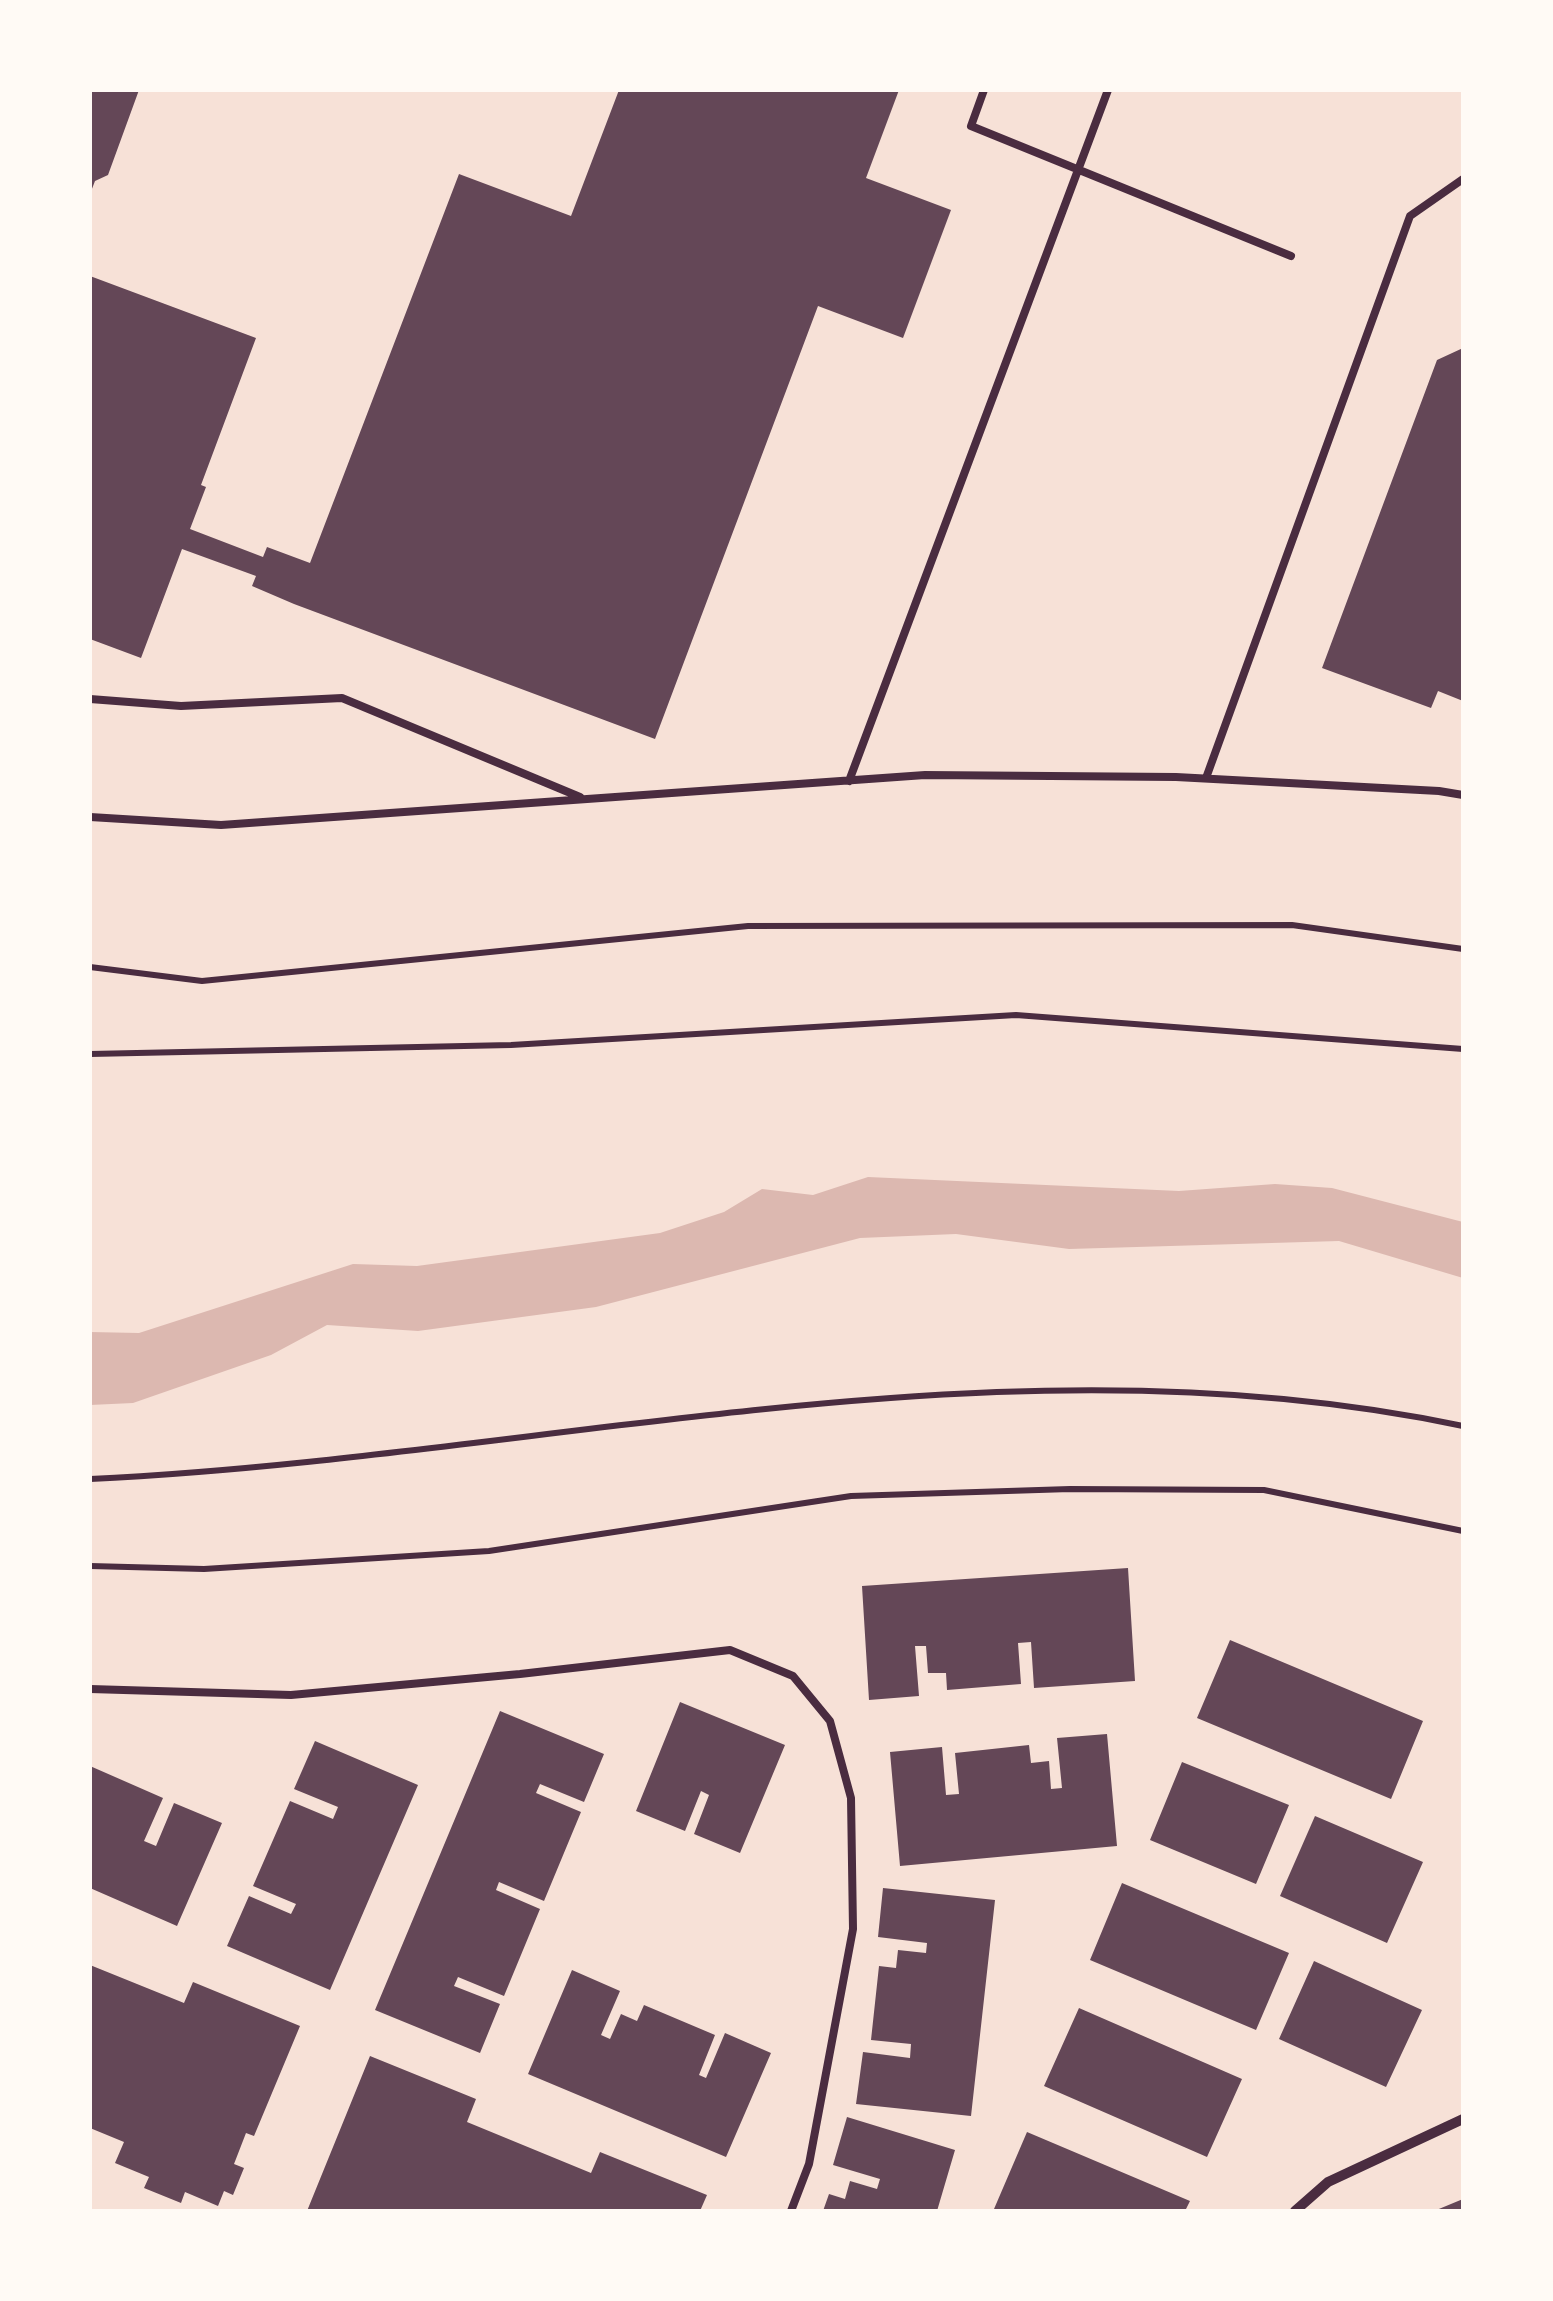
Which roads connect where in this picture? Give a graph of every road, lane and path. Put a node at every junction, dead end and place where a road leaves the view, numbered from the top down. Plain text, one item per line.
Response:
1 (984, 90) edge
2 (1108, 90) edge
3 (1078, 169) junction
4 (1463, 178) edge
5 (1453, 186) junction
6 (1463, 189) edge
7 (1290, 256) dead end
8 (90, 699) edge
9 (1206, 778) junction
10 (849, 780) junction
11 (1463, 795) edge
12 (584, 799) junction
13 (90, 817) edge
14 (1463, 948) edge
15 (90, 967) edge
16 (1463, 1049) edge
17 (90, 1054) edge
18 (1463, 1426) edge
19 (90, 1479) edge
20 (1463, 1531) edge
21 (90, 1566) edge
22 (90, 1689) edge
23 (1463, 2119) edge
24 (791, 2211) edge
25 (1294, 2211) edge

1 - 3 lane
2 - 3 lane
3 - 7 lane
3 - 10 lane
4 - 5 lane
5 - 6 lane
5 - 9 lane
8 - 12 lane
9 - 10 lane
9 - 11 lane
10 - 12 lane
12 - 13 lane
14 - 15 path
16 - 17 path
18 - 19 path
20 - 21 path
22 - 24 lane
23 - 25 street

